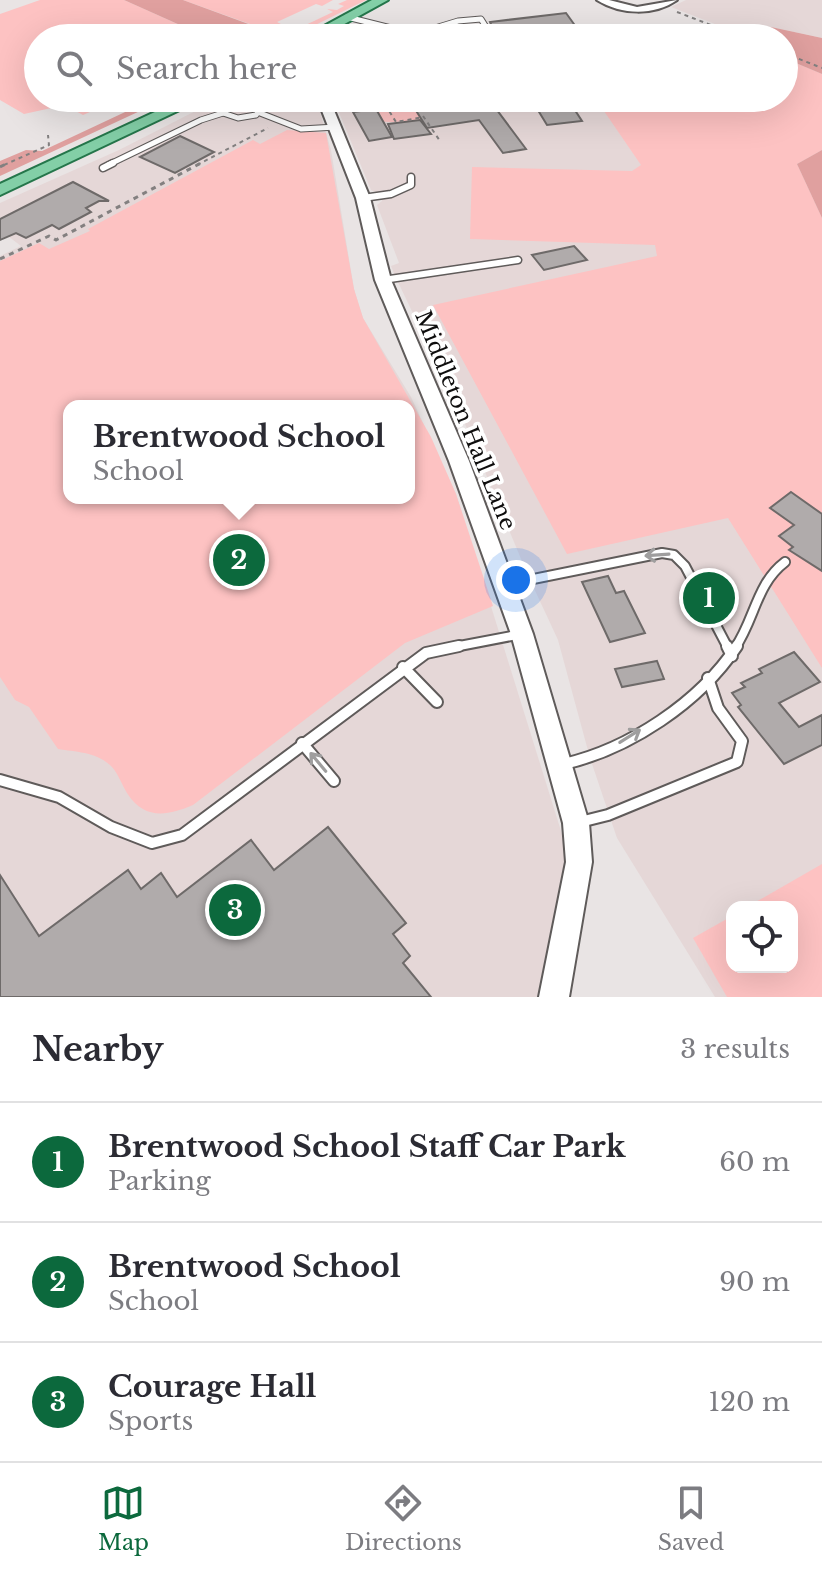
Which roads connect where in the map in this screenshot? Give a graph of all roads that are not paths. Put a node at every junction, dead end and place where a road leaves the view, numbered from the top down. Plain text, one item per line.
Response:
1 (382, 0) edge
2 (601, 0) edge
3 (673, 0) edge
4 (347, 17) junction
5 (334, 24) edge
6 (377, 24) edge
7 (443, 24) edge
8 (484, 24) edge
9 (162, 112) edge
10 (334, 112) edge
11 (223, 113) joint
12 (260, 113) joint
13 (336, 127) junction
14 (103, 168) dead end
15 (411, 177) dead end
16 (0, 190) edge
17 (363, 198) junction
18 (518, 260) dead end
19 (383, 280) junction
20 (785, 562) dead end
21 (504, 585) junction
22 (522, 634) junction
23 (732, 656) junction
24 (403, 667) junction
25 (708, 678) junction
26 (437, 702) dead end
27 (302, 743) junction
28 (559, 765) junction
29 (0, 780) edge
30 (334, 781) dead end
31 (576, 823) junction
32 (554, 997) edge

1 - 4 main road
2 - 3 street
4 - 5 main road
4 - 6 lane
7 - 8 lane
9 - 16 main road
10 - 13 street, Middleton Hall Lane
11 - 12 lane
11 - 14 lane
12 - 13 lane
13 - 17 street, Middleton Hall Lane
15 - 17 lane
17 - 19 street, Middleton Hall Lane
18 - 19 lane
19 - 21 street, Middleton Hall Lane
20 - 23 lane
21 - 22 street, Middleton Hall Lane
23 -> 21 lane
22 - 24 lane
22 - 28 street, Middleton Hall Lane
23 - 25 lane
24 - 26 lane
24 - 27 lane
28 -> 25 lane
25 - 31 lane
27 - 29 lane
30 -> 27 lane
28 - 31 street, Middleton Hall Lane
31 - 32 street, Middleton Hall Lane

